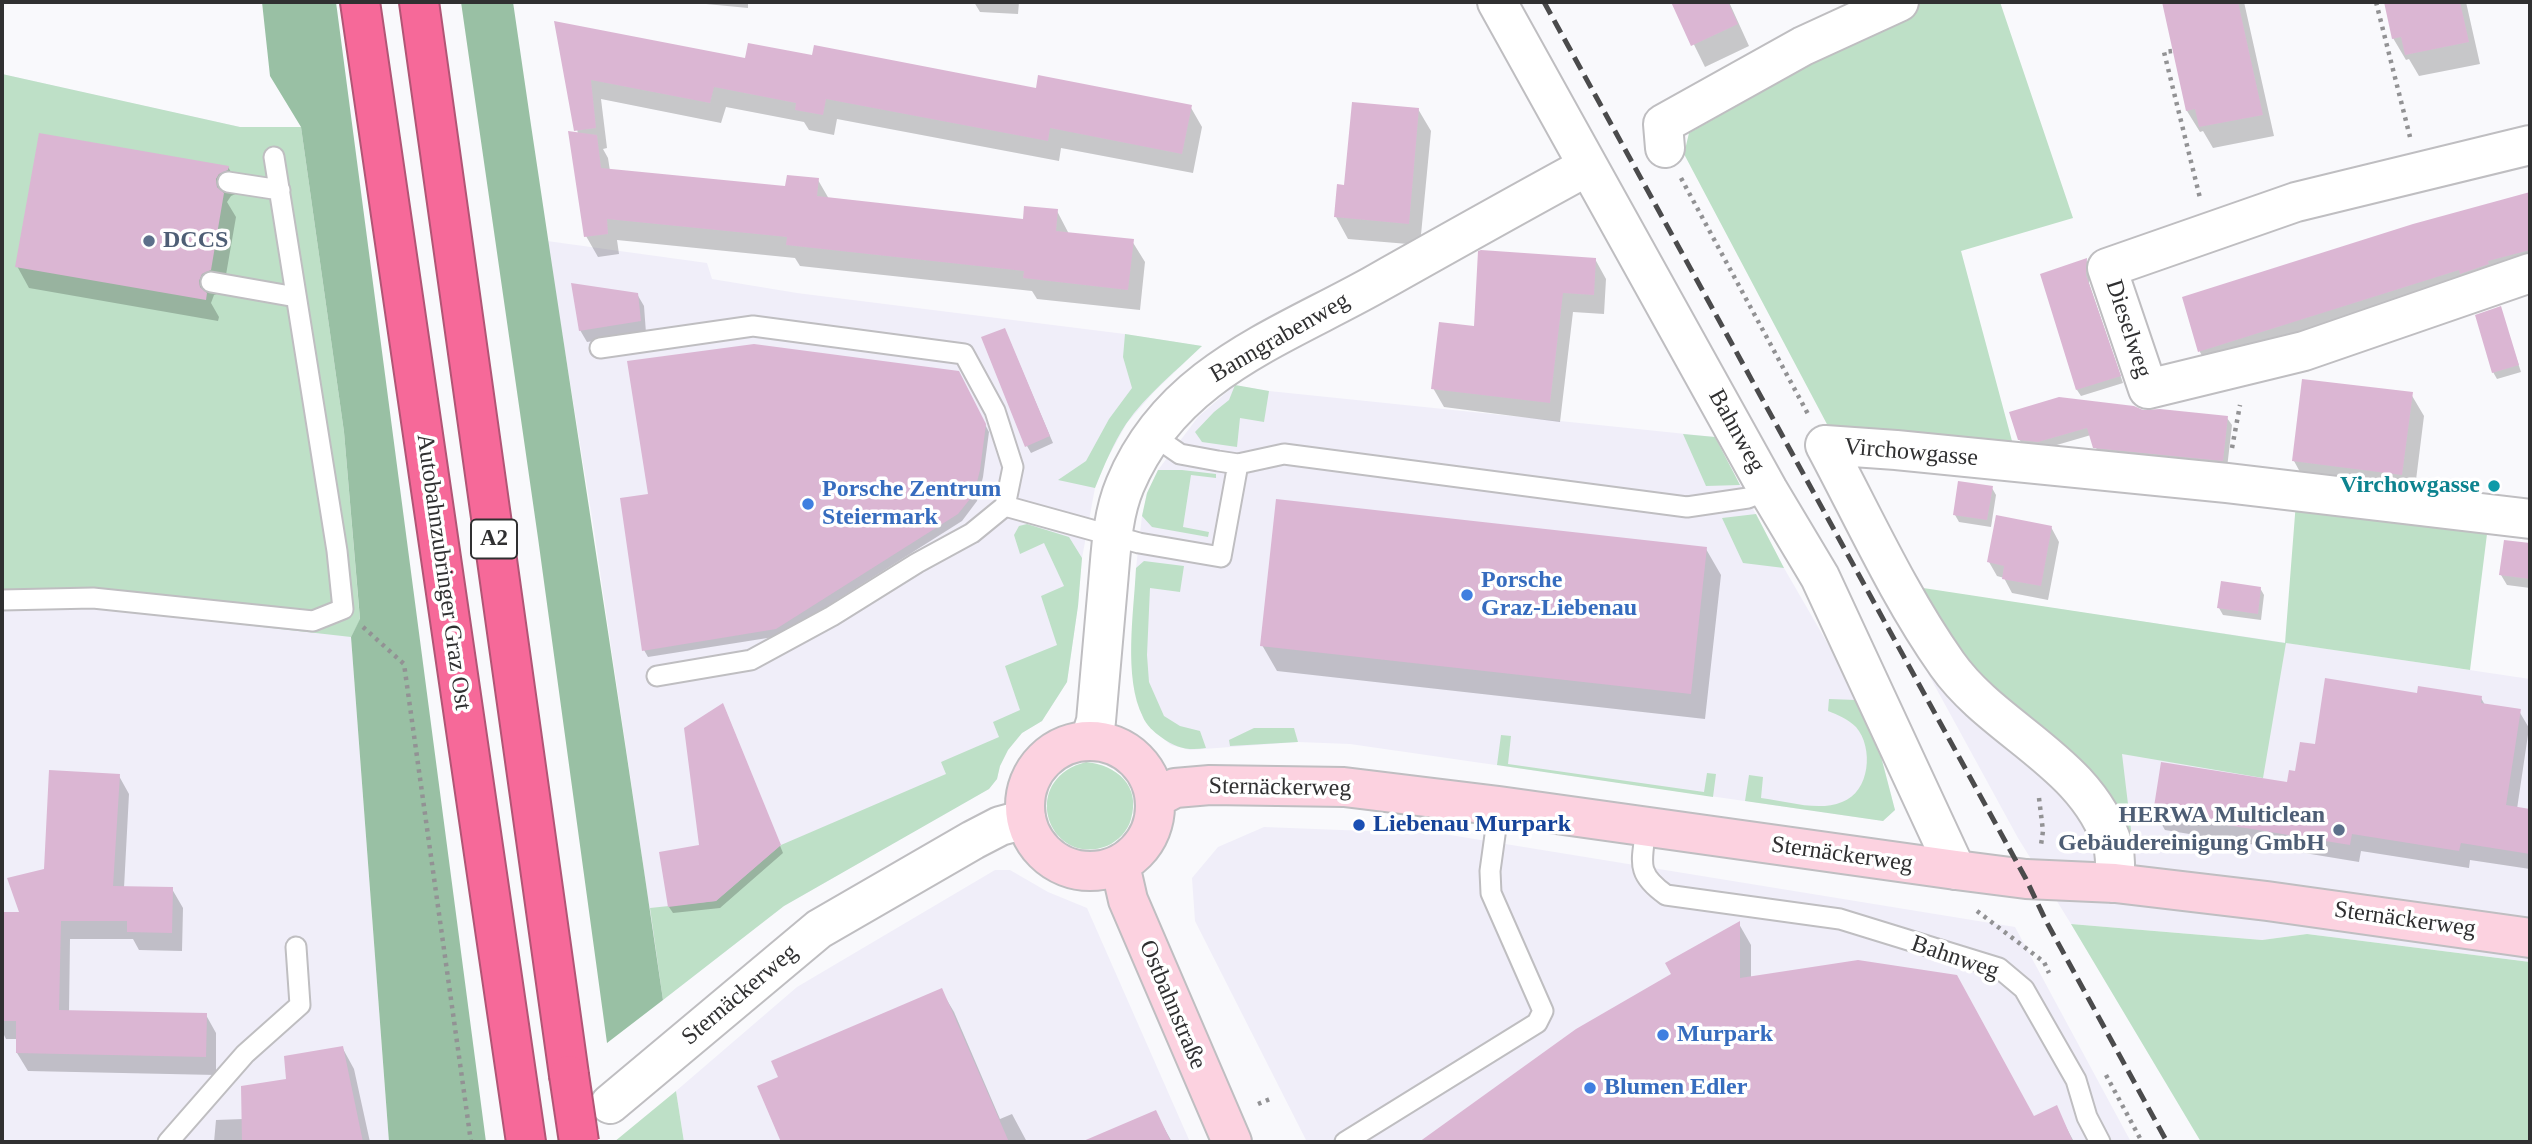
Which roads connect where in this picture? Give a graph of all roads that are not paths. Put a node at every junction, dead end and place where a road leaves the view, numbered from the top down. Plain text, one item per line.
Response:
1 (360, 2) edge
2 (419, 2) edge
3 (1497, 2) edge
4 (1899, 2) edge
5 (2530, 145) edge
6 (1665, 148) road end
7 (274, 157) dead end
8 (1588, 166) junction
9 (228, 182) dead end
10 (279, 190) junction
11 (2530, 273) edge
12 (211, 282) dead end
13 (296, 297) junction
14 (600, 348) dead end
15 (1152, 434) junction
16 (1238, 464) junction
17 (1768, 490) junction
18 (1005, 506) junction
19 (2530, 519) edge
20 (1113, 535) junction
21 (2, 600) edge
22 (657, 676) dead end
23 (1090, 740) junction
24 (1156, 798) junction
25 (1499, 806) junction
26 (1026, 819) junction
27 (1646, 828) junction
28 (1120, 865) junction
29 (1956, 870) junction
30 (2115, 883) junction
31 (2530, 938) edge
32 (296, 947) dead end
33 (610, 1104) dead end
34 (525, 1131) edge
35 (168, 1142) edge
36 (579, 1142) edge
37 (1232, 1142) edge
38 (1345, 1142) edge
39 (2100, 1142) edge

1 - 34 highway, Autobahnzubringer Graz Ost / A2
2 - 36 highway, A2, bridge
3 - 8 street, Bahnweg
4 - 6 street
5 - 11 street, Dieselweg
7 - 10 lane
8 - 15 street, Banngrabenweg
8 - 17 street, Bahnweg
9 - 10 lane
10 - 13 lane
12 - 13 lane
13 - 21 lane
14 - 18 lane
15 - 16 lane
15 - 20 street, Banngrabenweg
16 - 17 lane
16 - 20 lane
17 - 29 street, Bahnweg
18 - 20 lane
18 - 22 lane
19 - 30 street, Virchowgasse
20 - 23 street, Banngrabenweg
23 - 24 main road
23 - 26 main road
24 - 25 main road, Sternäckerweg
24 - 28 main road
25 - 27 main road, Sternäckerweg
25 - 38 lane
26 - 28 main road
26 - 33 street, Sternäckerweg
27 - 29 main road, Sternäckerweg
27 - 39 lane, Bahnweg
28 - 37 main road, Ostbahnstraße
29 - 30 main road, Sternäckerweg
30 - 31 main road, Sternäckerweg
32 - 35 lane

